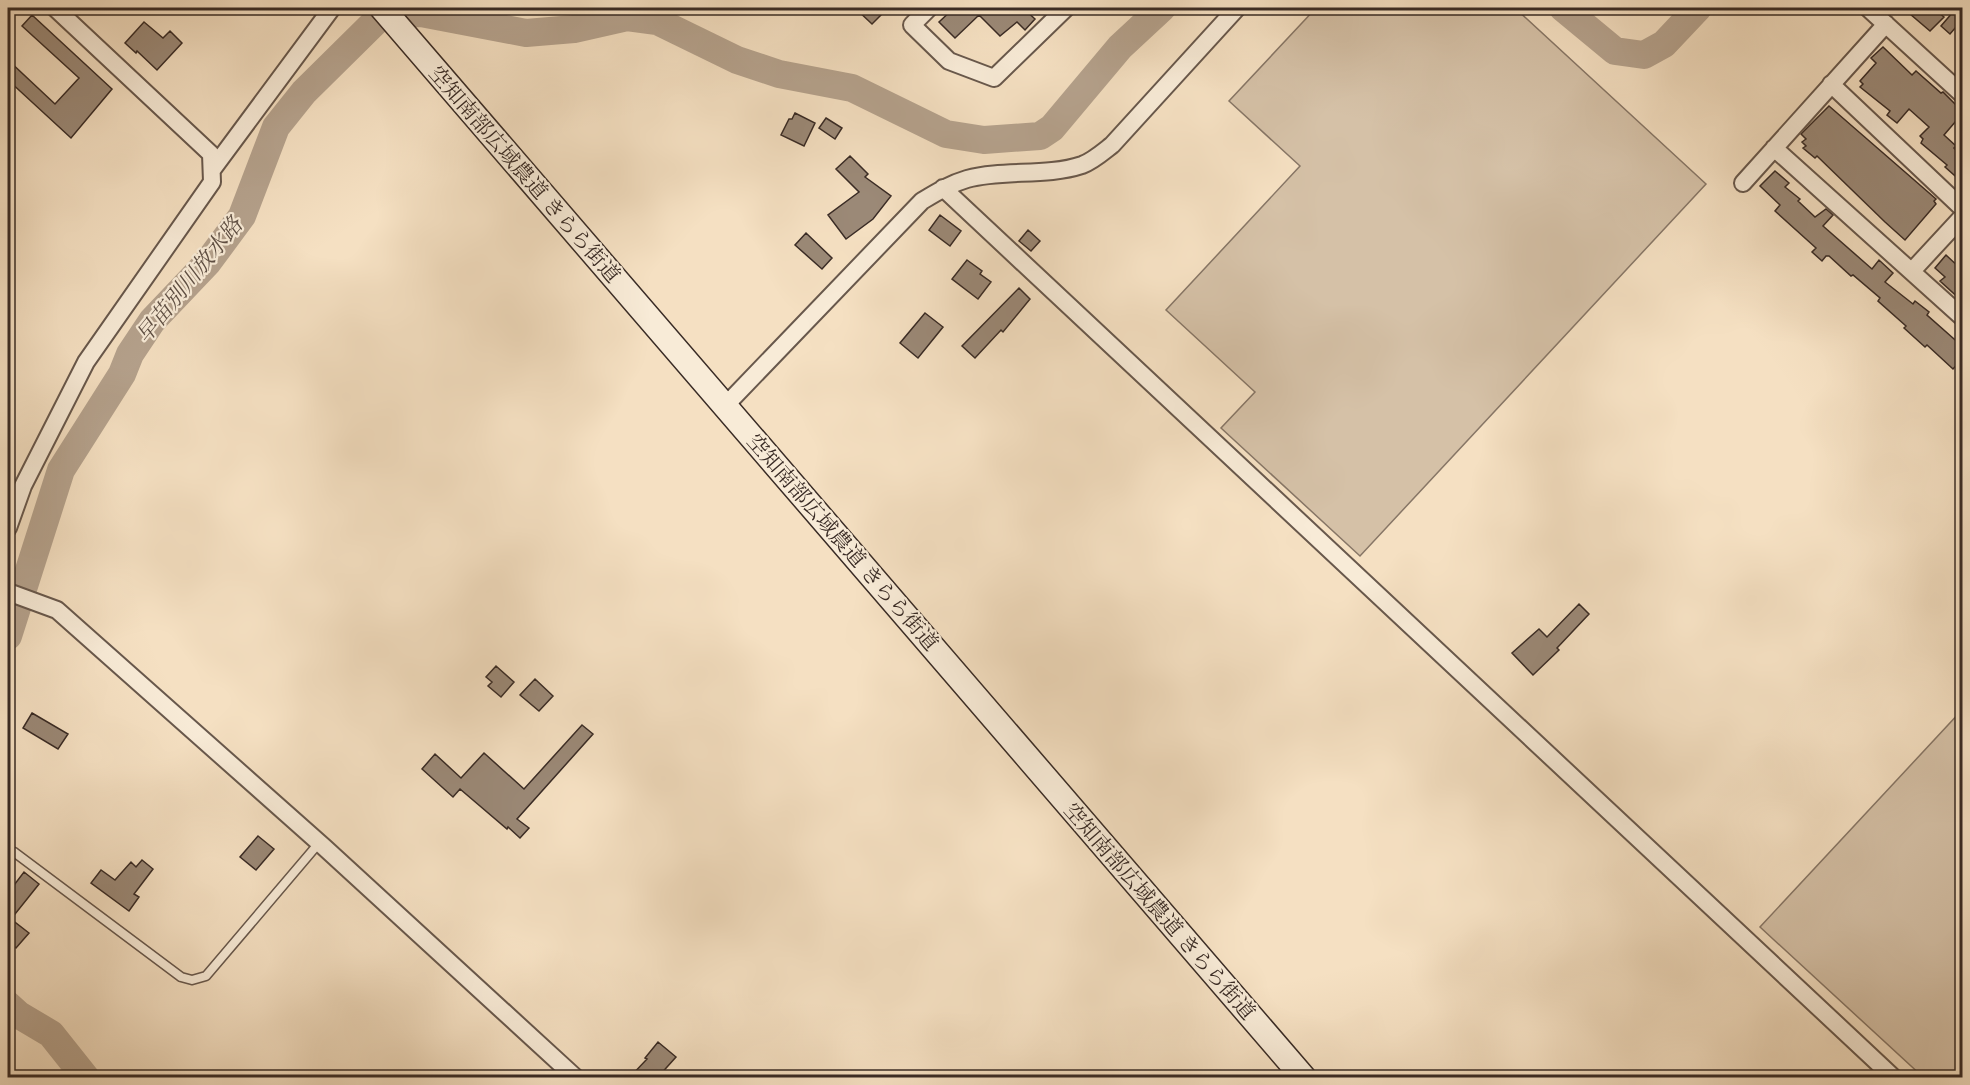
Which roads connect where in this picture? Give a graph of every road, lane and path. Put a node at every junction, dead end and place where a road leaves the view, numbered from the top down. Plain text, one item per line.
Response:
1 (55, 8) edge
2 (332, 8) edge
3 (382, 8) edge
4 (929, 8) edge
5 (1066, 8) edge
6 (1237, 8) edge
7 (1868, 8) edge
8 (1886, 24) junction
9 (1831, 84) junction
10 (1962, 94) edge
11 (1774, 148) junction
12 (212, 170) junction
13 (1743, 183) dead end
14 (943, 188) junction
15 (1962, 208) edge
16 (1962, 217) edge
17 (1912, 271) junction
18 (1962, 317) edge
19 (725, 406) junction
20 (8, 528) edge
21 (8, 592) edge
22 (319, 843) junction
23 (14, 852) dead end
24 (576, 1077) edge
25 (1304, 1077) edge
26 (1894, 1077) edge

1 - 12 street
2 - 12 street
3 - 19 street, 空知南部広域農道 きらら街道
4 - 5 street
6 - 14 street
7 - 8 street
8 - 9 street
8 - 10 street
9 - 11 street
9 - 15 street
11 - 13 street
11 - 17 street
12 - 20 street
14 - 19 street
14 - 26 street
16 - 17 street
17 - 18 street
19 - 25 street, 空知南部広域農道 きらら街道
21 - 22 street
22 - 23 lane
22 - 24 street

